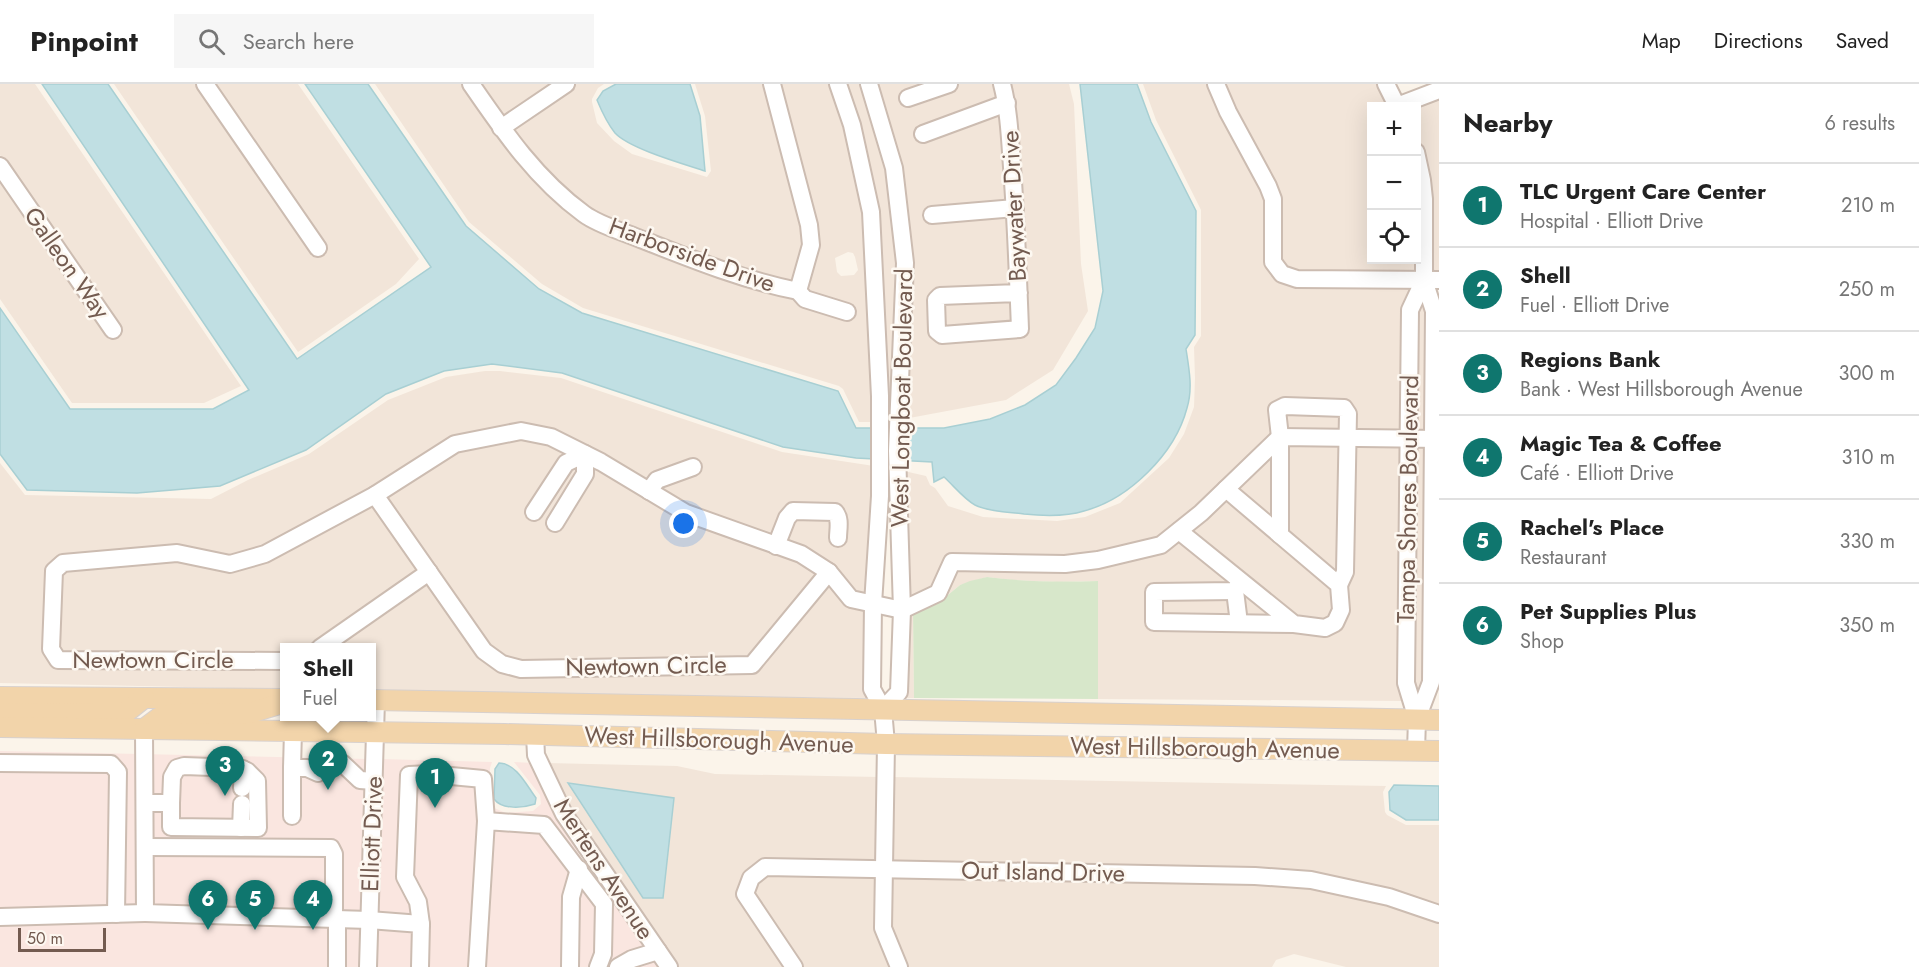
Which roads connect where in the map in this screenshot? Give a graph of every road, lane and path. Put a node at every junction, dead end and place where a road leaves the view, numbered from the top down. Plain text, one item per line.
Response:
1 (205, 84) edge
2 (471, 84) edge
3 (566, 84) edge
4 (772, 84) edge
5 (838, 84) edge
6 (869, 84) edge
7 (949, 84) edge
8 (1002, 84) edge
9 (1216, 84) edge
10 (1386, 84) edge
11 (1439, 90) edge
12 (908, 98) dead end
13 (1395, 102) edge
14 (1408, 102) edge
15 (1007, 103) junction
16 (501, 128) junction
17 (923, 134) dead end
18 (1417, 156) edge
19 (0, 166) edge
20 (1015, 208) junction
21 (932, 215) dead end
22 (318, 248) dead end
23 (1432, 280) edge
24 (798, 291) junction
25 (1019, 292) junction
26 (847, 312) dead end
27 (113, 330) dead end
28 (1280, 437) junction
29 (1346, 438) junction
30 (1408, 440) junction
31 (1436, 440) edge
32 (585, 454) junction
33 (693, 467) dead end
34 (1226, 489) junction
35 (649, 491) junction
36 (375, 495) junction
37 (534, 512) dead end
38 (555, 524) dead end
39 (1179, 531) junction
40 (1280, 536) junction
41 (838, 538) dead end
42 (776, 546) junction
43 (429, 572) junction
44 (828, 572) junction
45 (1339, 585) junction
46 (1237, 586) junction
47 (873, 604) junction
48 (902, 610) junction
49 (1239, 624) junction
50 (1294, 624) junction
51 (327, 643) edge
52 (280, 662) edge
53 (0, 696) edge
54 (144, 698) junction
55 (376, 700) edge
56 (280, 701) edge
57 (280, 703) edge
58 (883, 710) junction
59 (0, 714) edge
60 (1417, 719) junction
61 (1439, 720) edge
62 (375, 721) edge
63 (0, 727) edge
64 (144, 729) junction
65 (293, 731) junction
66 (375, 732) junction
67 (535, 735) junction
68 (886, 744) junction
69 (1416, 751) junction
70 (1439, 751) edge
71 (0, 763) edge
72 (243, 769) junction
73 (345, 769) tunnel mouth
74 (374, 781) junction
75 (145, 803) junction
76 (171, 803) junction
77 (292, 816) dead end
78 (486, 821) junction
79 (171, 827) junction
80 (241, 828) junction
81 (258, 828) junction
82 (117, 845) junction
83 (145, 845) junction
84 (172, 847) junction
85 (258, 847) junction
86 (579, 869) junction
87 (884, 869) junction
88 (145, 913) junction
89 (116, 914) junction
90 (1439, 914) edge
91 (0, 917) edge
92 (336, 919) junction
93 (369, 920) junction
94 (421, 924) junction
95 (658, 951) junction
96 (337, 967) edge
97 (368, 967) edge
98 (420, 967) edge
99 (477, 967) edge
100 (570, 967) edge
101 (598, 967) edge
102 (618, 967) edge
103 (669, 967) edge
104 (794, 967) edge
105 (899, 967) edge

1 - 22 street
2 - 16 street, Harborside Drive
3 - 16 street
4 - 24 street, Harborside Drive
5 - 47 street, West Longboat Boulevard
6 - 48 street, West Longboat Boulevard
7 - 12 street
8 - 15 street, Baywater Drive
9 - 23 street
10 - 13 street
11 - 14 street
15 - 17 street
15 - 20 street, Baywater Drive
16 - 24 street, Harborside Drive
18 - 23 street, Tampa Shores Boulevard
19 - 27 street, Galleon Way
20 - 21 street
20 - 25 street, Baywater Drive
23 - 30 street, Tampa Shores Boulevard
23 - 31 street, Tampa Shores Boulevard
24 - 26 street
25 - 25 street, Baywater Drive
28 - 29 street
28 - 29 street
28 - 34 street
28 - 40 street
29 - 30 street
29 - 45 street
30 - 31 street
30 - 60 street, Tampa Shores Boulevard
31 - 60 street, Tampa Shores Boulevard
32 - 35 street, Newtown Circle
32 - 36 street, Newtown Circle
32 - 37 street
32 - 38 street
33 - 35 street
34 - 39 street
34 - 40 street
35 - 42 street, Newtown Circle
36 - 43 street, Newtown Circle
36 - 52 street, Newtown Circle
39 - 46 street
39 - 48 street
40 - 45 street
41 - 42 street
42 - 44 street, Newtown Circle
43 - 44 street, Newtown Circle
43 - 51 street
44 - 47 street, Newtown Circle
45 - 50 street
46 - 49 street
46 - 49 street
46 - 50 street
47 - 48 street, Newtown Circle
47 - 58 street, West Longboat Boulevard
48 - 58 street, West Longboat Boulevard
49 - 50 street
53 - 54 main road
54 - 56 main road
54 - 59 main road
55 - 58 main road, West Hillsborough Avenue
57 - 64 main road
58 - 60 main road, West Hillsborough Avenue
58 - 68 street, West Longboat Boulevard
60 - 61 main road, West Hillsborough Avenue
60 - 69 street, Tampa Shores Boulevard
62 - 66 street, Elliott Drive
63 - 64 main road, West Hillsborough Avenue
64 - 65 main road, West Hillsborough Avenue
64 - 75 street
65 - 66 main road, West Hillsborough Avenue
65 - 77 street
66 - 67 main road, West Hillsborough Avenue
66 - 74 street, Elliott Drive
67 - 68 main road, West Hillsborough Avenue
67 - 95 street, Mertens Avenue
68 - 69 main road, West Hillsborough Avenue
68 - 87 street, West Longboat Boulevard
69 - 70 main road, West Hillsborough Avenue
71 - 82 street
72 - 76 street
72 - 80 street
72 - 81 street
73 - 74 street
74 - 93 street, Elliott Drive
75 - 76 street
75 - 83 street
76 - 79 street
78 - 86 street
78 - 94 street
78 - 99 street
79 - 80 street
79 - 84 street
80 - 81 street
81 - 85 street
82 - 83 street
82 - 89 street
83 - 84 street
83 - 88 street
84 - 85 street
85 - 92 street
86 - 100 street
86 - 101 street
87 - 90 street, Out Island Drive
87 - 104 street, Out Island Drive
87 - 105 street, West Longboat Boulevard
88 - 89 street
88 - 92 street
89 - 91 street
92 - 93 street
92 - 96 street
93 - 94 street
93 - 97 street, Elliott Drive
94 - 98 street
95 - 102 street
95 - 103 street, Mertens Avenue

